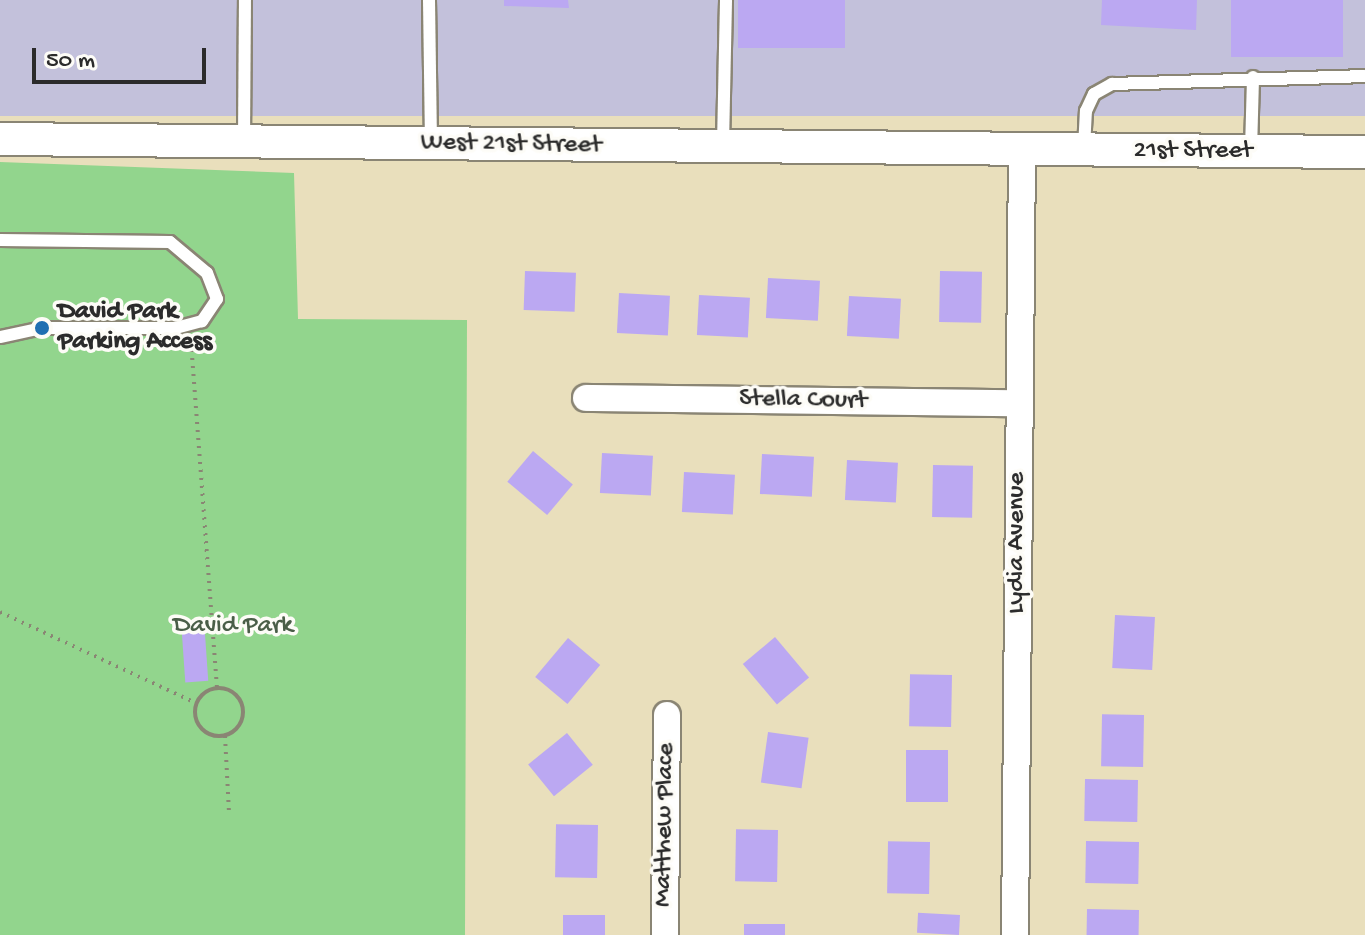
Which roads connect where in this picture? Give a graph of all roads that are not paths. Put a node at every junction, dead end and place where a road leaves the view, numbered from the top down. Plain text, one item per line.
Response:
1 (245, 0) edge
2 (429, 0) edge
3 (726, 0) edge
4 (1365, 76) edge
5 (1253, 77) junction
6 (0, 139) edge
7 (244, 142) junction
8 (431, 144) junction
9 (723, 148) junction
10 (1022, 151) junction
11 (1084, 151) junction
12 (1251, 152) junction
13 (1365, 152) edge
14 (0, 240) edge
15 (0, 337) edge
16 (586, 398) dead end
17 (1020, 403) junction
18 (667, 715) dead end
19 (665, 935) edge
20 (1015, 935) edge

1 - 7 lane
2 - 8 lane
3 - 9 lane
4 - 5 lane
5 - 11 lane
5 - 12 lane
6 - 7 street, West 21st Street
7 - 8 street, West 21st Street
8 - 9 street, West 21st Street
9 - 10 street, West 21st Street
10 - 11 street, 21st Street
10 - 17 street, Lydia Avenue
11 - 12 street, 21st Street
12 - 13 street, 21st Street
14 - 15 lane
16 - 17 street, Stella Court
17 - 20 street, Lydia Avenue
18 - 19 street, Matthew Place

